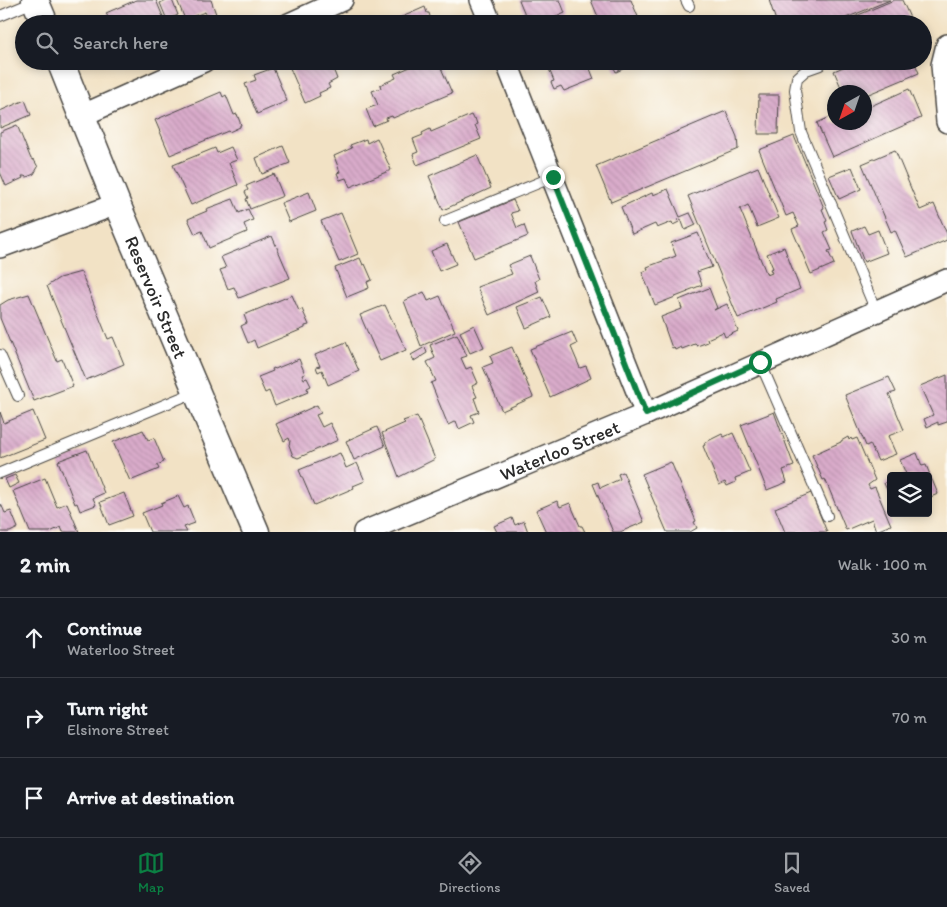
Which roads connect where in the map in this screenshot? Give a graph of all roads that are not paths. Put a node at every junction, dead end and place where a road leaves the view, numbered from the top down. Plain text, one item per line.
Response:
1 (342, 0) edge
2 (481, 0) edge
3 (39, 8) edge
4 (309, 15) edge
5 (487, 15) edge
6 (0, 16) edge
7 (947, 45) edge
8 (64, 70) edge
9 (184, 70) edge
10 (510, 70) edge
11 (806, 70) edge
12 (82, 116) junction
13 (947, 122) edge
14 (553, 177) junction
15 (117, 204) junction
16 (445, 221) dead end
17 (0, 246) edge
18 (947, 280) edge
19 (876, 311) junction
20 (0, 355) edge
21 (760, 362) junction
22 (196, 392) junction
23 (18, 396) dead end
24 (646, 414) junction
25 (0, 473) edge
26 (827, 516) dead end
27 (256, 532) edge
28 (366, 532) edge

1 - 4 street
2 - 5 street
3 - 6 lane
7 - 13 street
8 - 12 street, Reservoir Street
9 - 12 street
10 - 14 street
11 - 19 lane
12 - 15 street, Reservoir Street
14 - 16 lane
14 - 24 street
15 - 17 street
15 - 22 street, Reservoir Street
18 - 19 street, Waterloo Street
19 - 21 street, Waterloo Street
20 - 23 lane
21 - 24 street, Waterloo Street
21 - 26 lane
22 - 25 lane
22 - 27 street, Reservoir Street
24 - 28 street, Waterloo Street

